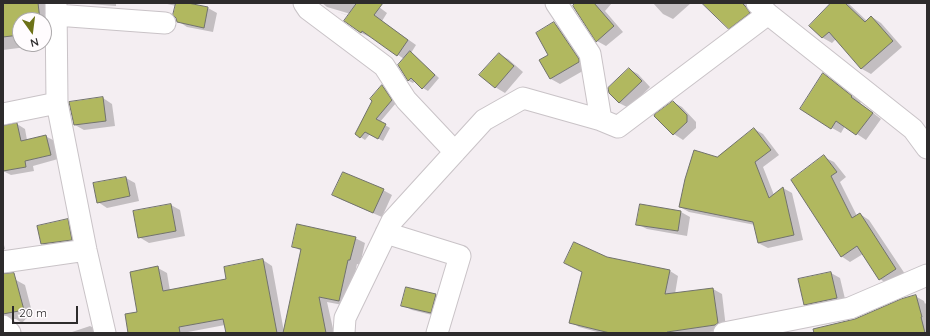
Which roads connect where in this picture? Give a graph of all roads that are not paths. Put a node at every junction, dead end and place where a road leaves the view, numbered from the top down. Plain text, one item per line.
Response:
1 (304, 3) edge
2 (556, 3) edge
3 (762, 8) edge
4 (56, 9) edge
5 (165, 23) dead end
6 (57, 102) junction
7 (3, 114) edge
8 (600, 120) junction
9 (927, 148) edge
10 (455, 152) junction
11 (386, 233) junction
12 (86, 250) junction
13 (3, 262) edge
14 (927, 275) edge
15 (3, 326) edge
16 (10, 333) edge
17 (105, 333) edge
18 (344, 333) edge
19 (436, 333) edge
20 (724, 333) edge

1 - 10 street
2 - 8 street
3 - 8 street
3 - 9 street
4 - 5 street
4 - 6 street
6 - 7 street
6 - 12 street
8 - 10 street
10 - 11 street
11 - 18 street
11 - 19 street
12 - 13 street
12 - 17 street
14 - 20 street
15 - 16 street

